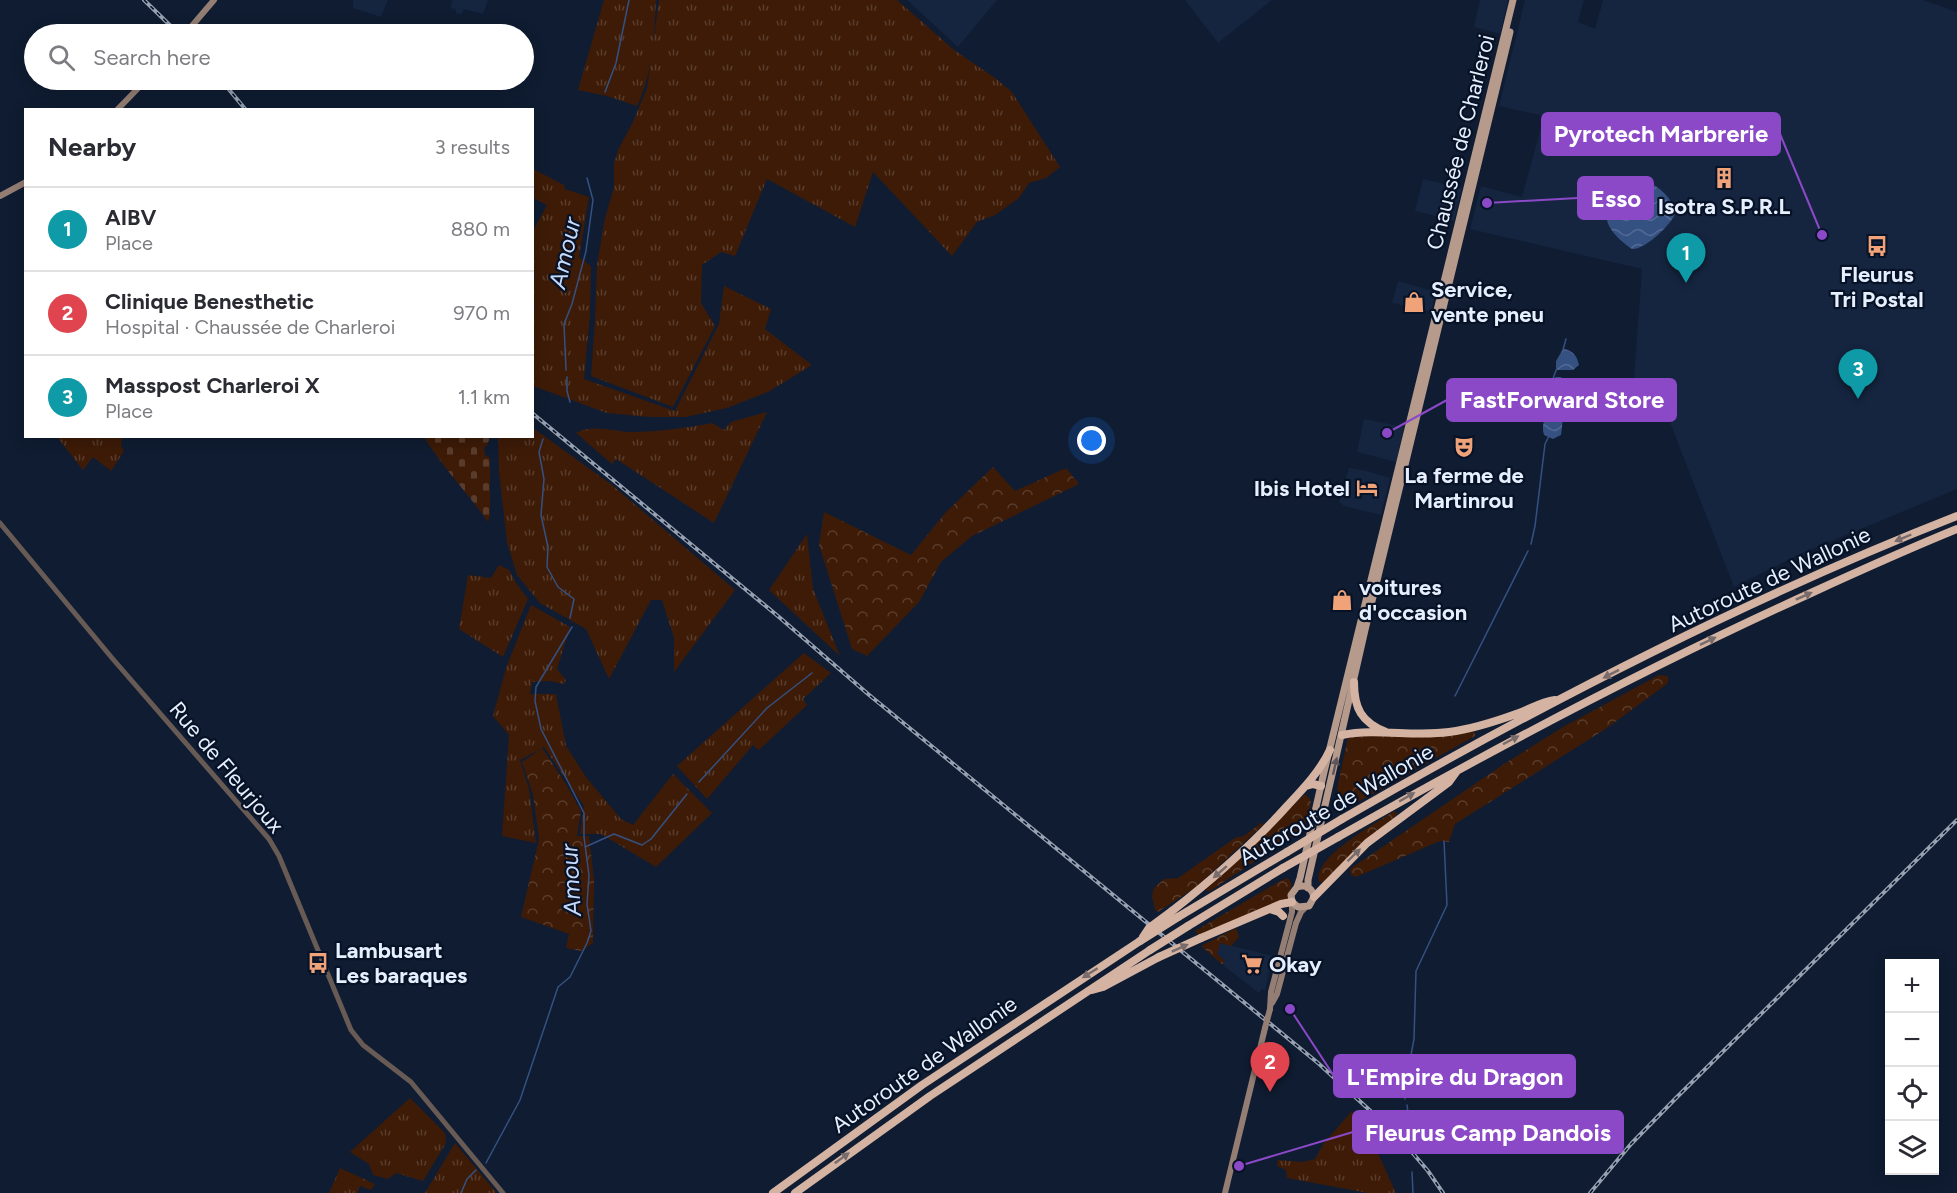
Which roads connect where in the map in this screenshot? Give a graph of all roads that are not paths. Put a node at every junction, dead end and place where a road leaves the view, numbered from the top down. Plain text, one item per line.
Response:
1 (214, 0) edge
2 (1513, 0) edge
3 (1518, 0) edge
4 (194, 24) edge
5 (136, 90) edge
6 (119, 108) edge
7 (24, 183) edge
8 (0, 196) edge
9 (1957, 516) edge
10 (0, 523) edge
11 (1957, 529) edge
12 (1354, 682) junction
13 (1562, 699) junction
14 (1390, 733) junction
15 (1342, 735) junction
16 (1331, 747) junction
17 (1459, 768) junction
18 (1306, 786) junction
19 (1321, 786) junction
20 (1327, 797) junction
21 (1297, 887) junction
22 (1308, 888) junction
23 (1314, 897) junction
24 (1292, 902) junction
25 (1305, 908) junction
26 (1269, 909) junction
27 (1175, 914) junction
28 (1283, 916) joint
29 (1281, 954) junction
30 (1279, 973) junction
31 (1083, 992) junction
32 (503, 1193) edge
33 (773, 1193) edge
34 (795, 1193) edge
35 (1225, 1193) edge

1 - 4 main road
2 - 16 main road, Chaussée de Charleroi
3 - 12 main road, Chaussée de Charleroi
5 - 6 main road
7 - 8 main road
9 -> 13 highway, Autoroute de Wallonie
10 - 32 street, Rue de Fleurjoux
17 -> 11 highway, Autoroute de Wallonie
12 - 14 highway
12 - 15 main road, Chaussée de Charleroi
13 - 14 highway
13 - 27 highway, Autoroute de Wallonie, bridge
14 - 15 highway
15 - 16 main road
20 -> 15 main road, Chaussée de Charleroi
16 - 18 highway
16 - 19 main road, Chaussée de Charleroi
23 -> 17 highway
31 -> 17 highway, Autoroute de Wallonie, bridge
18 - 19 highway
18 -> 27 highway
19 - 20 main road
19 - 21 main road, Chaussée de Charleroi
20 - 22 main road, Chaussée de Charleroi
21 - 22 main road
21 - 24 main road
22 - 23 main road
23 - 25 main road
24 - 25 main road
24 - 26 highway
24 - 29 main road
25 - 30 main road
26 - 28 highway
31 -> 26 highway, bridge
27 -> 33 highway, Autoroute de Wallonie, bridge
28 - 29 main road
29 - 30 main road
30 - 35 main road, bridge
34 -> 31 highway, Autoroute de Wallonie

